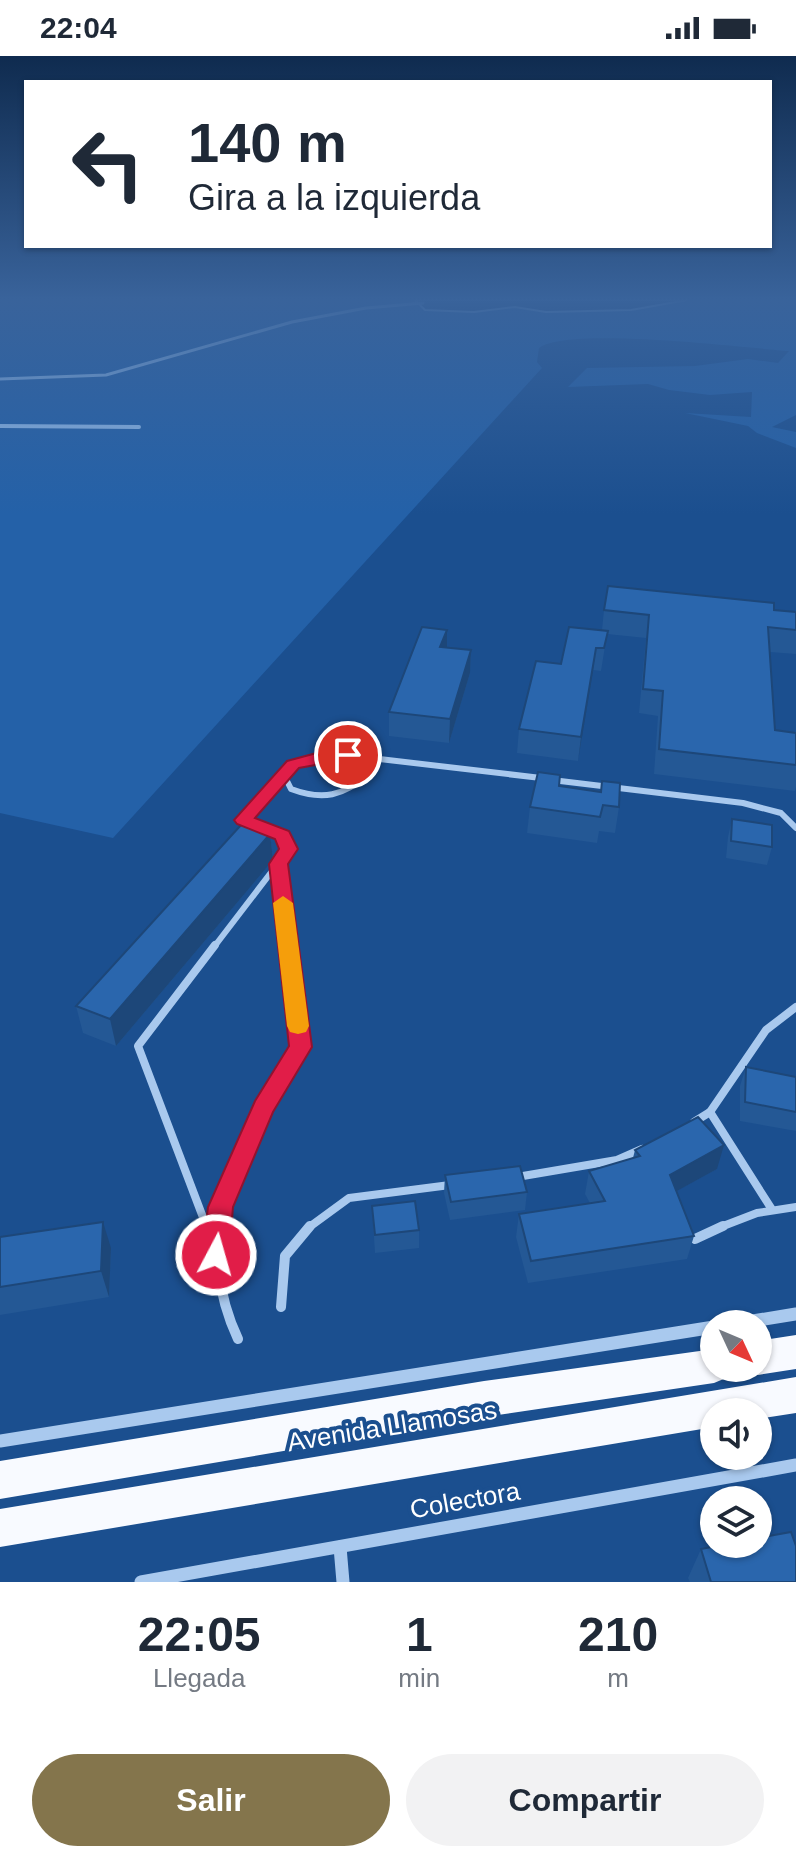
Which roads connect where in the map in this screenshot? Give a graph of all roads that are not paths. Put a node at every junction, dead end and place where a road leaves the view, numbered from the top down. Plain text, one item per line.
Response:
1 (348, 755) junction
2 (283, 772) junction
3 (796, 828) edge
4 (279, 864) junction
5 (796, 1007) edge
6 (710, 1112) junction
7 (685, 1128) edge
8 (658, 1142) edge
9 (502, 1178) edge
10 (456, 1184) edge
11 (796, 1207) edge
12 (771, 1208) junction
13 (695, 1239) edge
14 (216, 1255) junction
15 (281, 1307) dead end
16 (796, 1314) edge
17 (772, 1318) edge
18 (700, 1330) edge
19 (238, 1339) dead end
20 (796, 1352) edge
21 (772, 1356) edge
22 (700, 1368) edge
23 (796, 1395) edge
24 (232, 1425) junction
25 (0, 1441) edge
26 (796, 1465) edge
27 (0, 1480) edge
28 (0, 1528) edge
29 (340, 1547) junction
30 (141, 1582) edge
31 (343, 1582) edge

1 - 2 lane
1 - 2 lane
1 - 3 lane
2 - 4 lane
4 - 14 lane
4 - 14 lane
5 - 6 lane
6 - 7 lane
6 - 12 lane
8 - 9 lane
10 - 15 lane
11 - 12 lane
12 - 13 lane
14 - 19 lane
16 - 17 street
18 - 24 street
20 - 21 highway
22 - 24 highway, Avenida Llamosas
23 - 28 highway, Avenida Llamosas
24 - 25 street
24 - 27 highway, Avenida Llamosas
26 - 29 street, Colectora
29 - 30 street, Colectora
29 - 31 street

